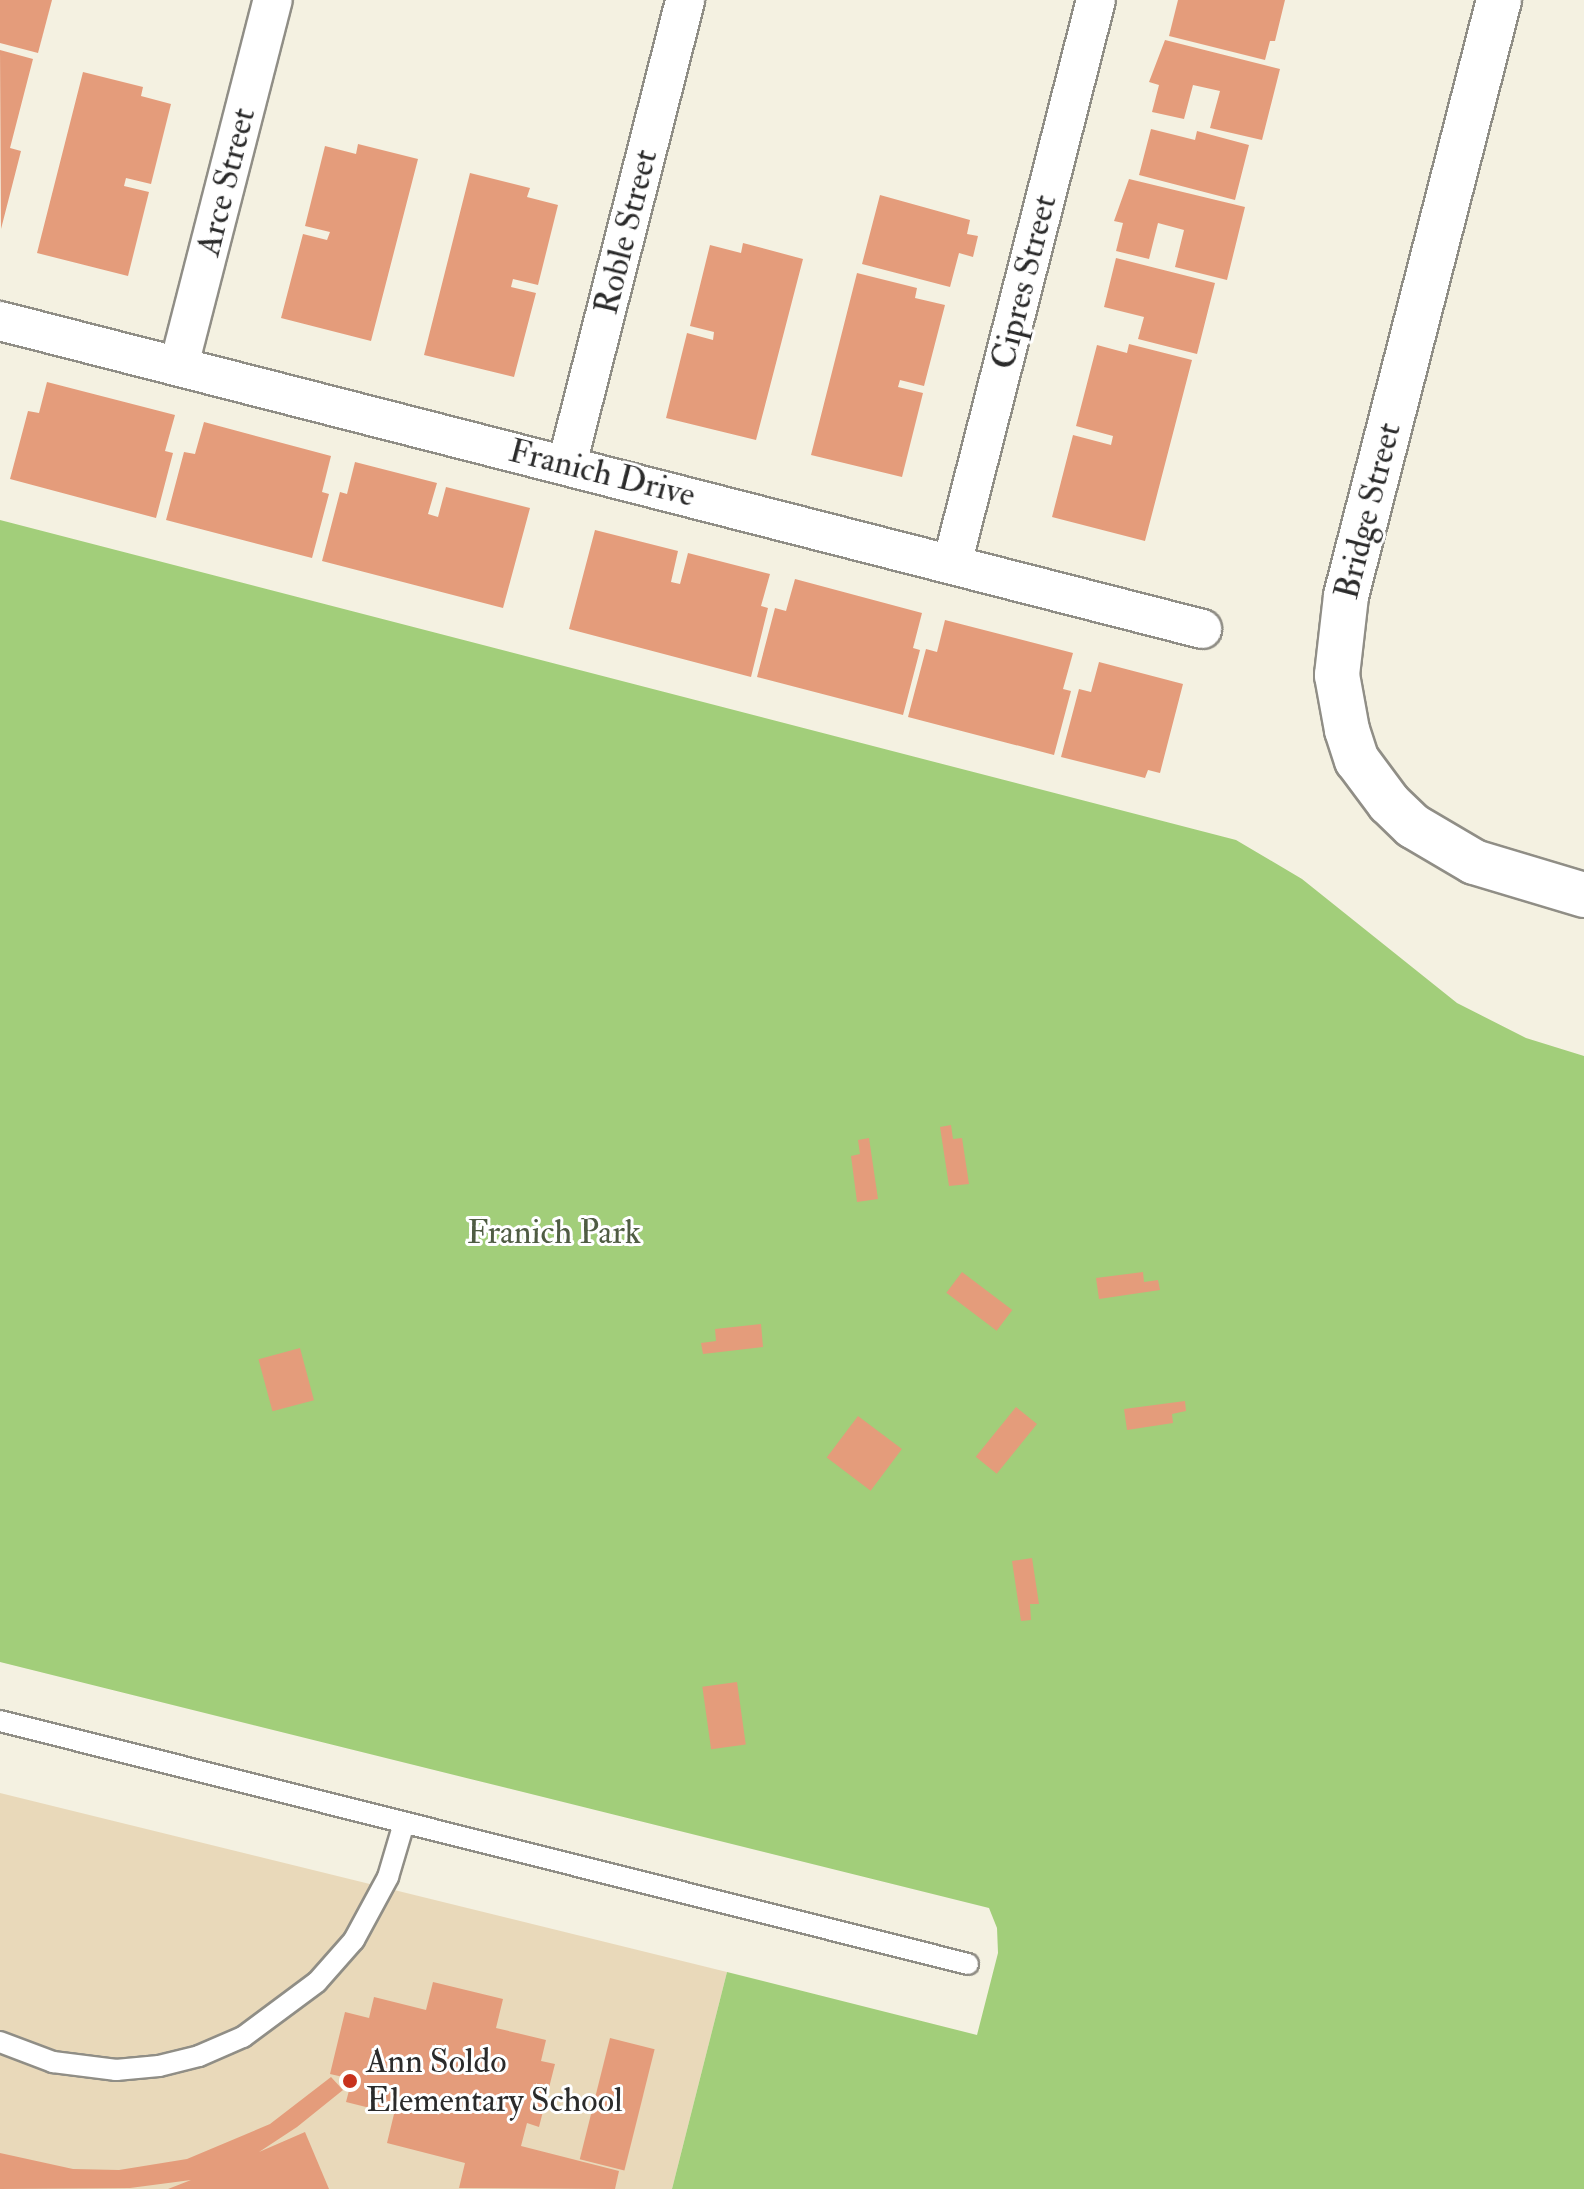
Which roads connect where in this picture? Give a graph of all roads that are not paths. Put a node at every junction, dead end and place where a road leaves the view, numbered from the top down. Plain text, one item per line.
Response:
1 (273, 0) edge
2 (685, 0) edge
3 (1096, 0) edge
4 (1499, 0) edge
5 (0, 321) edge
6 (179, 365) junction
7 (567, 464) junction
8 (952, 564) junction
9 (1202, 629) dead end
10 (1584, 895) edge
11 (0, 1721) edge
12 (404, 1823) junction
13 (968, 1964) dead end
14 (0, 2042) edge

1 - 6 street, Arce Street
2 - 7 street, Roble Street
3 - 8 street, Cipres Street
4 - 10 street, Bridge Street
5 - 6 street, Franich Drive
6 - 7 street, Franich Drive
7 - 8 street, Franich Drive
8 - 9 street, Franich Drive
11 - 12 lane
12 - 13 lane
12 - 14 lane

